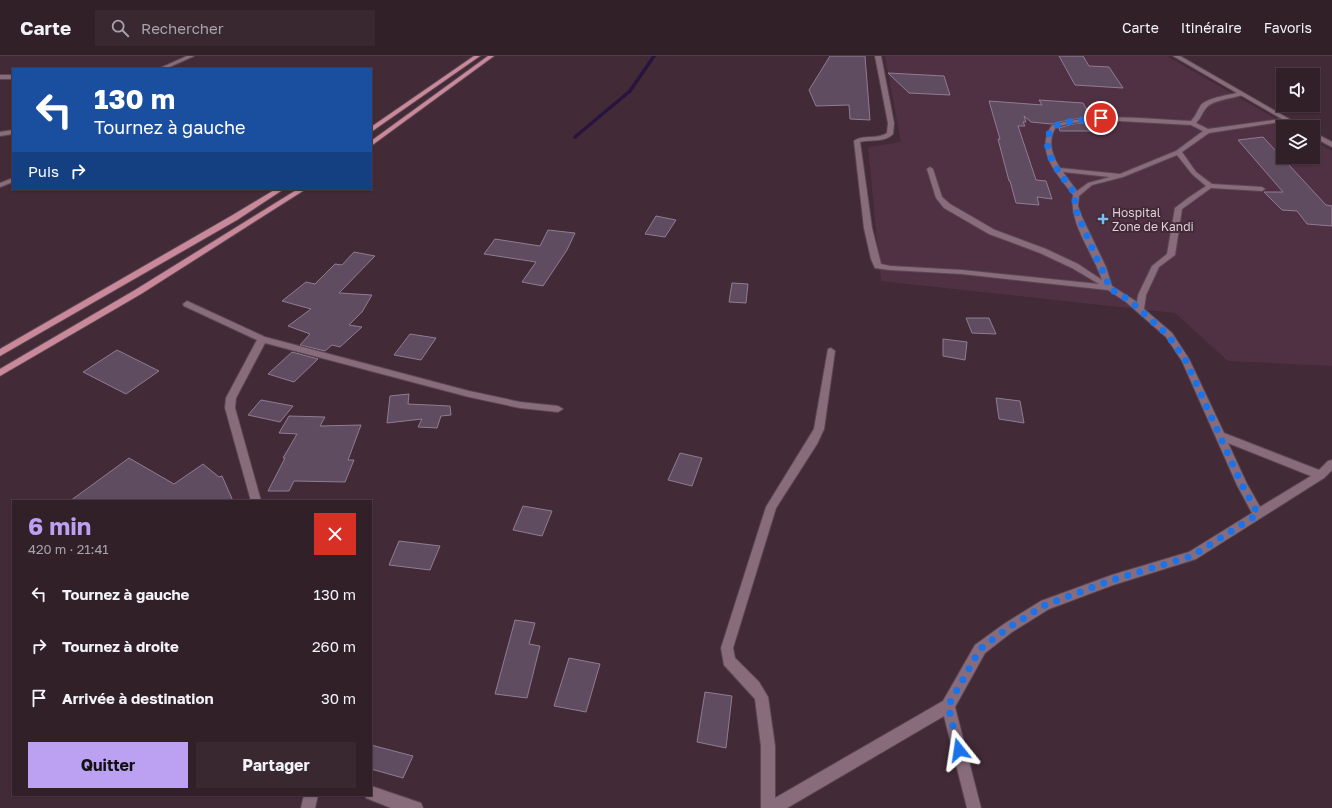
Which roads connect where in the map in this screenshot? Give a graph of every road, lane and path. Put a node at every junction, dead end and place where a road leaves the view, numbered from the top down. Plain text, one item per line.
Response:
1 (192, 56) edge
2 (477, 56) edge
3 (491, 56) edge
4 (878, 56) edge
5 (1176, 56) edge
6 (163, 68) edge
7 (0, 77) edge
8 (12, 77) edge
9 (1241, 94) junction
10 (1286, 119) joint
11 (1192, 123) junction
12 (372, 129) edge
13 (1207, 131) junction
14 (12, 132) edge
15 (0, 134) edge
16 (1320, 138) edge
17 (372, 143) edge
18 (1332, 145) edge
19 (1178, 152) junction
20 (930, 169) dead end
21 (1058, 170) junction
22 (1121, 176) junction
23 (12, 180) edge
24 (0, 186) edge
25 (1210, 186) junction
26 (1262, 189) dead end
27 (279, 190) edge
28 (301, 190) edge
29 (1076, 195) junction
30 (1109, 288) junction
31 (187, 304) dead end
32 (1140, 310) junction
33 (262, 339) junction
34 (831, 351) dead end
35 (0, 353) edge
36 (0, 373) edge
37 (558, 409) dead end
38 (1220, 436) junction
39 (1332, 464) edge
40 (1320, 475) junction
41 (256, 500) edge
42 (1258, 514) junction
43 (948, 706) junction
44 (372, 793) edge
45 (311, 796) edge
46 (308, 808) edge
47 (416, 808) edge
48 (768, 808) edge
49 (773, 808) edge
50 (974, 808) edge

1 - 6 street
2 - 12 main road
3 - 17 main road
4 - 30 street
5 - 9 street
7 - 8 street
9 - 10 street
9 - 11 street
10 - 13 street
11 - 13 street
11 - 21 street
13 - 19 street
14 - 15 street
16 - 18 street
19 - 22 street
19 - 25 street
20 - 30 street
21 - 22 street
21 - 29 street
22 - 29 street
23 - 24 street
25 - 26 street
25 - 32 street
27 - 35 main road
28 - 36 main road
29 - 30 street
30 - 32 street
31 - 33 street
32 - 38 street
33 - 37 street
33 - 41 street
34 - 48 street
38 - 40 street
38 - 42 street
39 - 40 street
40 - 42 street
42 - 43 street
43 - 49 street
43 - 50 street
44 - 47 street
45 - 46 street

